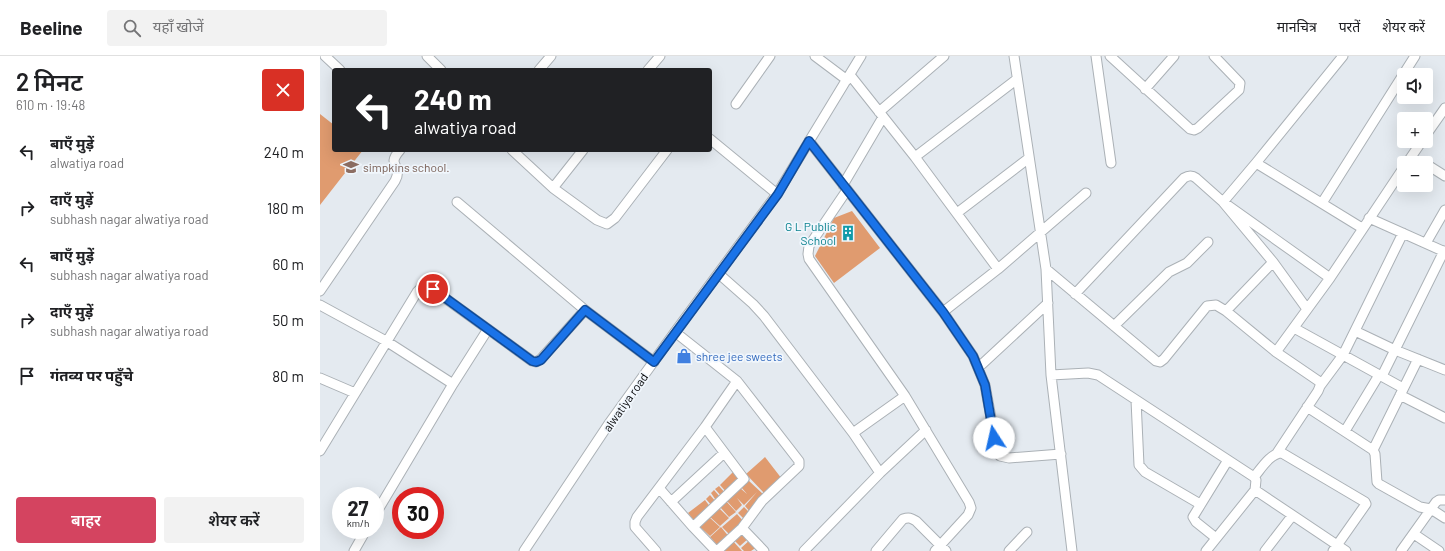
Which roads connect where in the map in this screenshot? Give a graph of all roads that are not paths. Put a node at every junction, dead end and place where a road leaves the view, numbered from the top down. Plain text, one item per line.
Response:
1 (325, 56) edge
2 (427, 56) edge
3 (551, 56) edge
4 (660, 56) edge
5 (770, 56) edge
6 (815, 56) edge
7 (861, 56) edge
8 (944, 56) edge
9 (1014, 56) edge
10 (1096, 56) edge
11 (1110, 56) edge
12 (1174, 56) edge
13 (1214, 56) edge
14 (1343, 56) edge
15 (1415, 56) edge
16 (338, 68) edge
17 (439, 68) edge
18 (541, 68) edge
19 (650, 68) edge
20 (849, 78) junction
21 (1018, 80) junction
22 (1145, 89) junction
23 (736, 104) dead end
24 (1445, 108) edge
25 (881, 115) junction
26 (1433, 126) edge
27 (712, 141) edge
28 (809, 141) junction
29 (399, 152) edge
30 (514, 152) edge
31 (581, 152) edge
32 (665, 152) edge
33 (915, 157) junction
34 (1029, 158) junction
35 (1111, 163) dead end
36 (1256, 164) junction
37 (1433, 169) edge
38 (1445, 176) edge
39 (1397, 178) edge
40 (553, 188) junction
41 (845, 188) junction
42 (1086, 193) dead end
43 (778, 194) junction
44 (457, 202) dead end
45 (1223, 202) junction
46 (1322, 203) junction
47 (1445, 210) edge
48 (957, 213) junction
49 (1369, 218) junction
50 (1362, 228) junction
51 (1040, 231) junction
52 (1403, 233) junction
53 (1208, 242) dead end
54 (1426, 243) junction
55 (1445, 252) edge
56 (1273, 262) junction
57 (998, 268) junction
58 (1046, 269) junction
59 (719, 274) junction
60 (1330, 278) junction
61 (320, 291) edge
62 (1075, 294) junction
63 (1048, 303) junction
64 (320, 305) edge
65 (1308, 309) junction
66 (585, 310) junction
67 (1226, 311) junction
68 (943, 312) junction
69 (1114, 326) junction
70 (1294, 328) junction
71 (488, 329) junction
72 (1355, 331) junction
73 (675, 332) junction
74 (386, 341) junction
75 (1395, 350) junction
76 (1276, 352) junction
77 (1343, 355) junction
78 (1418, 359) junction
79 (654, 362) junction
80 (979, 367) junction
81 (1445, 369) edge
82 (1051, 375) junction
83 (1381, 376) junction
84 (320, 378) edge
85 (736, 381) junction
86 (453, 384) junction
87 (1320, 386) junction
88 (1402, 391) junction
89 (354, 393) junction
90 (905, 396) junction
91 (1136, 400) junction
92 (1307, 407) junction
93 (1445, 418) edge
94 (705, 427) junction
95 (926, 430) junction
96 (1345, 431) junction
97 (854, 434) junction
98 (1373, 450) junction
99 (320, 452) edge
100 (724, 453) junction
101 (1277, 453) junction
102 (1061, 454) junction
103 (1228, 460) junction
104 (880, 474) junction
105 (1254, 477) junction
106 (659, 488) junction
107 (1255, 490) junction
108 (384, 500) edge
109 (1445, 500) edge
110 (671, 502) junction
111 (1200, 504) junction
112 (1431, 508) junction
113 (1292, 516) junction
114 (1445, 518) edge
115 (693, 526) junction
116 (742, 528) junction
117 (1027, 532) dead end
118 (1414, 534) junction
119 (1216, 538) junction
120 (361, 539) edge
121 (1336, 548) edge
122 (940, 549) edge
123 (1268, 550) edge
124 (354, 551) edge
125 (524, 551) edge
126 (656, 551) edge
127 (717, 551) edge
128 (764, 551) edge
129 (804, 551) edge
130 (876, 551) edge
131 (1009, 551) edge
132 (1072, 551) edge
133 (1206, 551) edge
134 (1346, 551) edge
135 (1401, 551) edge
136 (1439, 551) edge

1 - 16 street
2 - 17 street
3 - 18 street
4 - 19 street
5 - 23 street
6 - 20 street
7 - 20 street, alwatiya road
8 - 25 street
9 - 21 street
10 - 35 street
11 - 22 street
12 - 22 street
13 - 22 street
14 - 36 street
15 - 46 street
20 - 25 street
20 - 28 street, alwatiya road
21 - 33 street
21 - 34 street
24 - 26 street
25 - 33 street
25 - 41 street
27 - 43 street
28 - 41 street
28 - 43 street, alwatiya road
29 - 61 street
30 - 40 street
31 - 40 street
32 - 40 street
33 - 48 street
34 - 48 street
34 - 51 street
36 - 45 street
36 - 46 street
37 - 38 street
39 - 49 street
41 - 68 street
41 - 90 street
42 - 51 street
43 - 59 street, alwatiya road
44 - 66 street
45 - 56 street
45 - 60 street
45 - 62 street
46 - 50 street
47 - 54 street
48 - 57 street
49 - 50 street
49 - 52 street
50 - 60 street
51 - 57 street
51 - 58 street
52 - 54 street
52 - 72 street
53 - 69 street
54 - 55 street
55 - 75 street
56 - 65 street
56 - 67 street
57 - 68 street
58 - 62 street
58 - 63 street
59 - 73 street, alwatiya road
59 - 97 street
60 - 65 street
62 - 69 street
63 - 80 street
63 - 82 street
64 - 74 street
65 - 70 street
66 - 71 street
66 - 79 street
67 - 69 street
67 - 76 street
68 - 80 street
70 - 76 street
70 - 77 street
71 - 74 street
71 - 86 street
72 - 75 street
72 - 77 street
73 - 79 street, alwatiya road
73 - 85 street
74 - 86 street
74 - 89 street
75 - 78 street
75 - 83 street
76 - 87 street
77 - 83 street
77 - 87 street
78 - 81 street
78 - 88 street
79 - 125 street, alwatiya road
80 - 102 street
82 - 91 street
82 - 102 street
83 - 88 street
83 - 96 street
84 - 89 street
85 - 94 street
85 - 116 street
86 - 108 street
87 - 92 street
88 - 93 street
88 - 98 street
89 - 99 street
90 - 95 street
90 - 97 street
91 - 103 street
91 - 111 street
92 - 96 street
92 - 101 street
94 - 100 street
94 - 106 street
95 - 104 street
95 - 122 street
96 - 98 street
97 - 104 street
98 - 112 street
100 - 110 street
100 - 115 street
101 - 105 street
101 - 121 street
102 - 132 street
103 - 105 street
103 - 111 street
104 - 129 street
105 - 107 street
106 - 110 street
106 - 126 street
107 - 113 street
107 - 119 street
109 - 112 street
110 - 115 street
111 - 119 street
112 - 114 street
112 - 118 street
113 - 121 street
113 - 123 street
115 - 127 street
116 - 127 street
116 - 128 street
117 - 131 street
118 - 135 street
118 - 136 street
119 - 133 street
120 - 124 street
121 - 134 street
122 - 130 street

